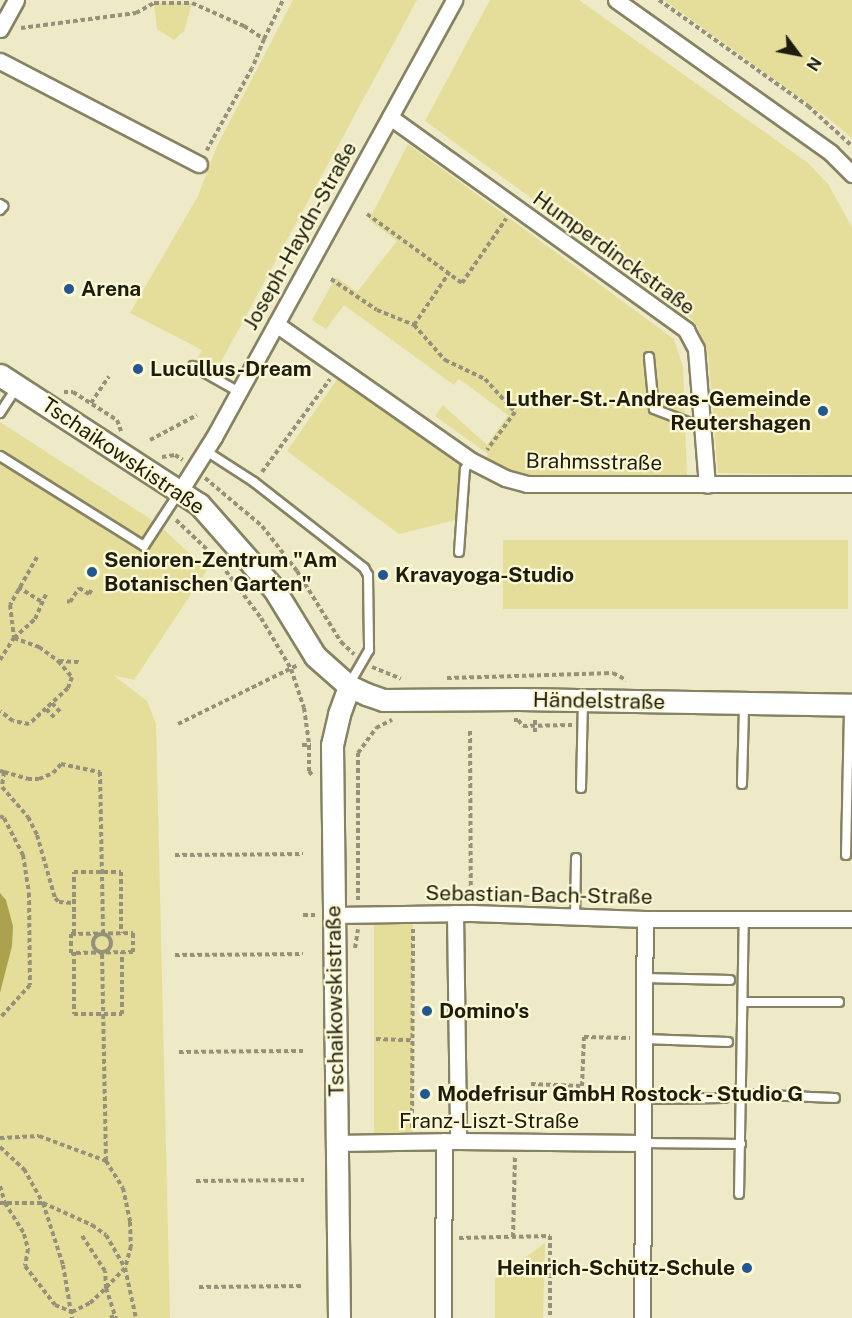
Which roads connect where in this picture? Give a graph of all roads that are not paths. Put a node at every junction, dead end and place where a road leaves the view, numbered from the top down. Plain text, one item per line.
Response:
1 (16, 0) edge
2 (454, 0) edge
3 (616, 0) edge
4 (0, 29) edge
5 (0, 60) edge
6 (390, 117) junction
7 (199, 164) road end
8 (852, 174) edge
9 (0, 204) edge
10 (0, 210) edge
11 (276, 324) junction
12 (649, 357) dead end
13 (193, 366) dead end
14 (9, 380) edge
15 (239, 392) junction
16 (0, 413) edge
17 (701, 426) junction
18 (206, 451) junction
19 (0, 456) edge
20 (473, 462) junction
21 (852, 484) edge
22 (707, 485) junction
23 (180, 491) junction
24 (459, 552) dead end
25 (348, 686) junction
26 (583, 700) junction
27 (744, 705) junction
28 (851, 705) edge
29 (742, 784) dead end
30 (581, 789) dead end
31 (846, 855) dead end
32 (576, 858) dead end
33 (455, 914) junction
34 (325, 915) junction
35 (575, 917) junction
36 (645, 919) junction
37 (852, 919) edge
38 (744, 920) junction
39 (644, 978) junction
40 (730, 980) dead end
41 (743, 1002) junction
42 (839, 1002) dead end
43 (643, 1039) junction
44 (728, 1042) dead end
45 (742, 1094) junction
46 (724, 1098) dead end
47 (835, 1098) dead end
48 (643, 1100) junction
49 (451, 1141) junction
50 (336, 1143) junction
51 (642, 1143) junction
52 (741, 1144) junction
53 (739, 1194) dead end
54 (339, 1318) edge
55 (443, 1318) edge
56 (642, 1318) edge

1 - 4 street
2 - 6 street, Joseph-Haydn-Straße
3 - 8 street
5 - 7 street
6 - 11 street, Joseph-Haydn-Straße
6 - 17 street, Humperdinckstraße
9 - 10 lane
11 - 15 street, Joseph-Haydn-Straße
11 - 20 street, Brahmsstraße
12 - 17 lane
13 - 15 lane
14 - 16 lane
14 - 23 street, Tschaikowskistraße
15 - 18 street, Joseph-Haydn-Straße
17 - 22 street, Humperdinckstraße
18 - 23 street, Joseph-Haydn-Straße
18 - 25 lane, Tschaikowskistraße
19 - 23 lane
20 - 22 street, Brahmsstraße
20 - 24 lane
21 - 22 street, Brahmsstraße
23 - 25 street, Tschaikowskistraße
25 - 26 street, Händelstraße
25 - 34 street, Tschaikowskistraße
26 - 27 street, Händelstraße
26 - 30 lane
27 - 28 street, Händelstraße
27 - 29 lane
28 - 31 lane
32 - 35 lane
33 - 34 street, Sebastian-Bach-Straße
33 - 35 street, Sebastian-Bach-Straße
33 - 49 street
34 - 50 street, Tschaikowskistraße
35 - 36 street, Sebastian-Bach-Straße
36 - 38 street, Sebastian-Bach-Straße
36 - 39 street
37 - 38 street, Sebastian-Bach-Straße
38 - 41 lane
39 - 40 lane
39 - 43 street
41 - 42 lane
41 - 45 lane
43 - 44 lane
43 - 48 street
45 - 47 lane
45 - 52 lane
46 - 48 lane
48 - 51 street
49 - 50 street, Franz-Liszt-Straße
49 - 51 street, Franz-Liszt-Straße
49 - 55 street
50 - 54 street, Tschaikowskistraße
51 - 52 lane
51 - 56 street
52 - 53 lane

